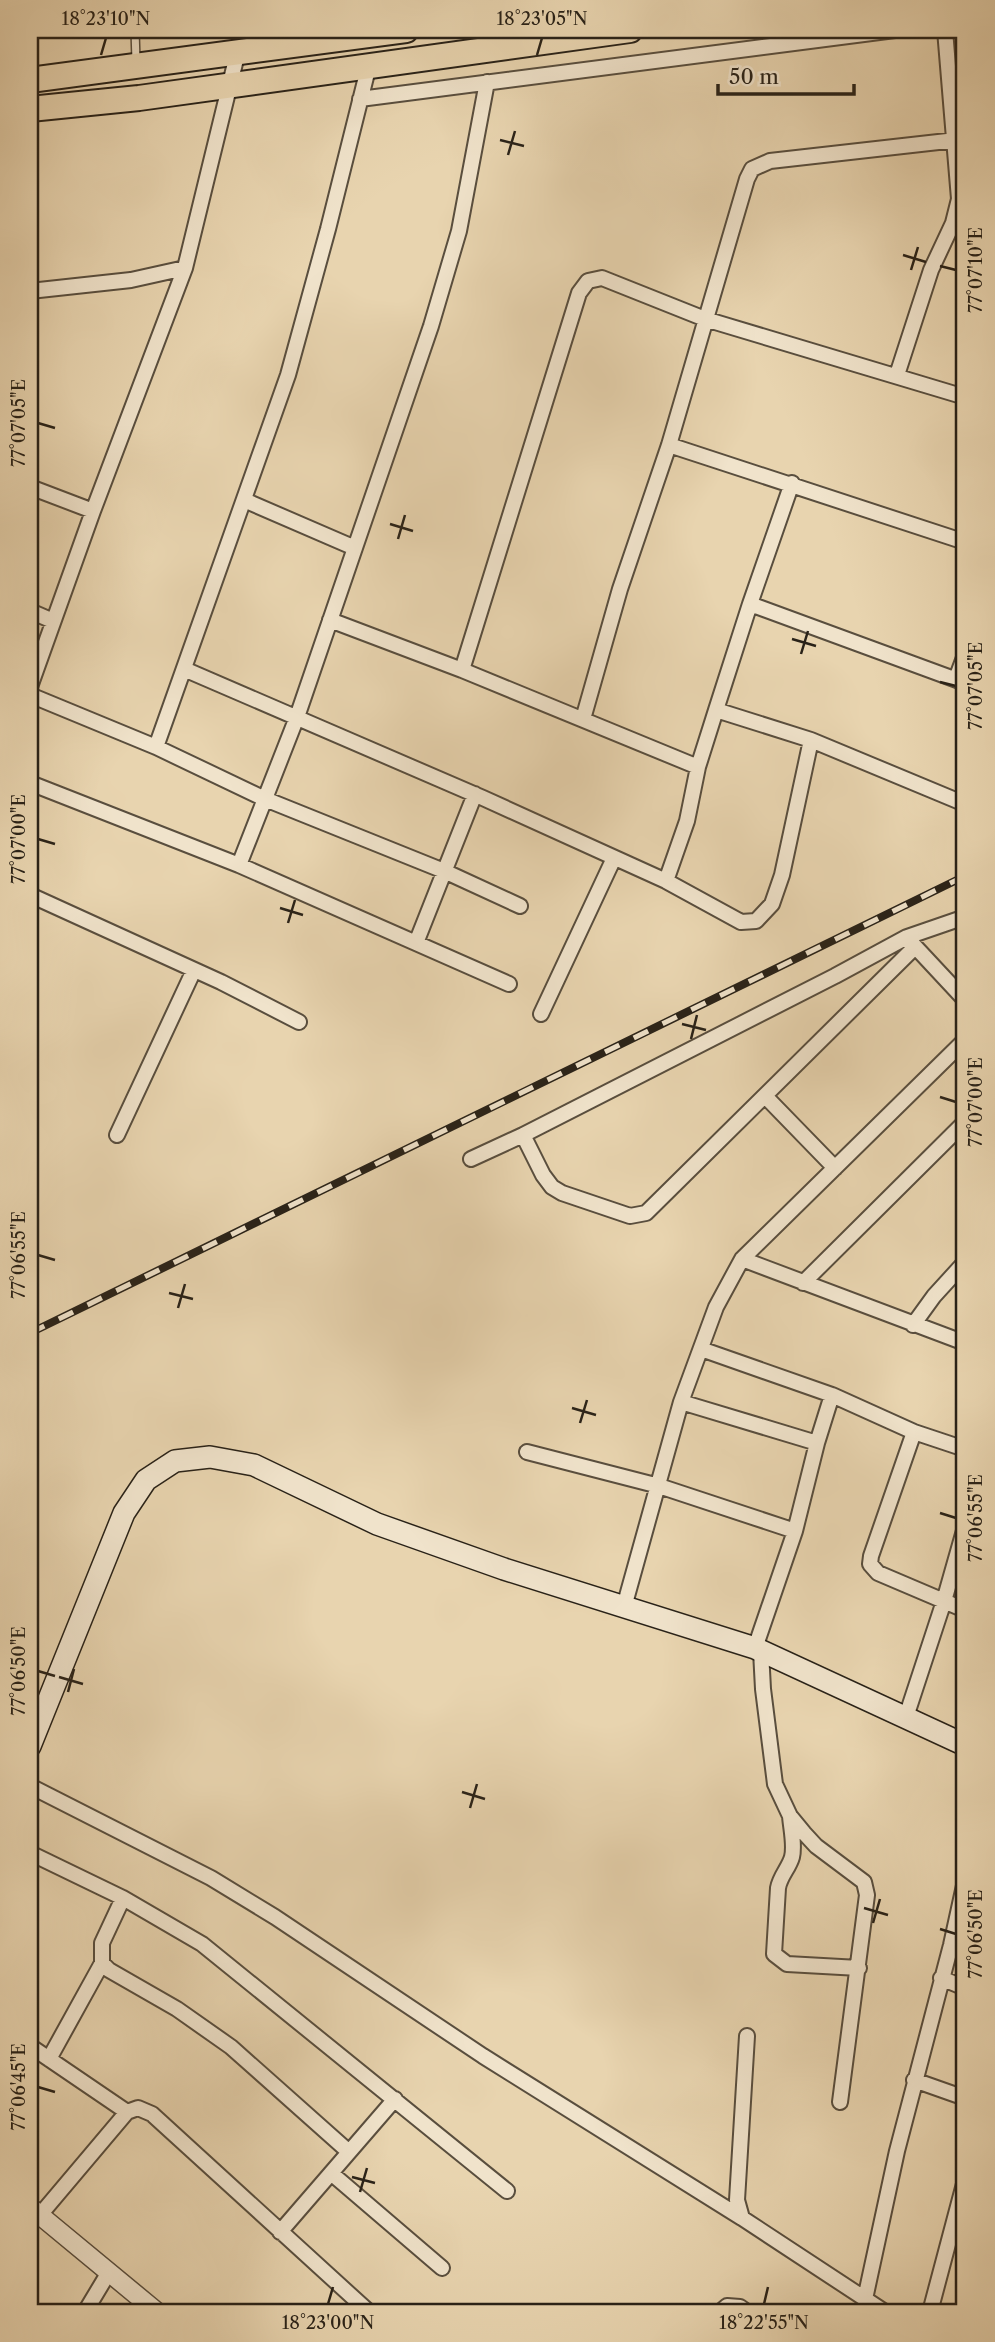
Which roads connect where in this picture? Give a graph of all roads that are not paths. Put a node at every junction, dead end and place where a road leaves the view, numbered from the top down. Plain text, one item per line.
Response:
1 (135, 30) edge
2 (406, 30) edge
3 (630, 30) edge
4 (895, 30) edge
5 (945, 30) edge
6 (238, 51) junction
7 (136, 65) junction
8 (369, 65) junction
9 (30, 79) edge
10 (487, 82) junction
11 (230, 85) junction
12 (359, 99) junction
13 (30, 109) edge
14 (960, 140) edge
15 (185, 268) junction
16 (30, 291) edge
17 (705, 319) junction
18 (897, 375) junction
19 (965, 397) edge
20 (668, 445) junction
21 (792, 483) junction
22 (30, 487) edge
23 (244, 500) junction
24 (93, 511) junction
25 (965, 542) edge
26 (355, 548) junction
27 (750, 604) junction
28 (30, 611) edge
29 (330, 620) junction
30 (53, 621) junction
31 (965, 655) edge
32 (184, 669) junction
33 (463, 670) junction
34 (961, 681) edge
35 (30, 687) edge
36 (30, 695) edge
37 (716, 710) junction
38 (297, 717) junction
39 (583, 719) junction
40 (811, 740) junction
41 (156, 747) junction
42 (698, 767) junction
43 (30, 783) edge
44 (475, 794) junction
45 (265, 799) junction
46 (965, 804) edge
47 (614, 858) junction
48 (239, 865) junction
49 (444, 872) junction
50 (666, 881) junction
51 (30, 895) edge
52 (520, 906) dead end
53 (963, 920) edge
54 (911, 942) junction
55 (416, 943) junction
56 (194, 970) junction
57 (509, 984) dead end
58 (965, 1000) edge
59 (541, 1014) dead end
60 (299, 1022) dead end
61 (965, 1040) edge
62 (765, 1096) junction
63 (965, 1122) edge
64 (523, 1135) junction
65 (117, 1136) dead end
66 (471, 1159) dead end
67 (835, 1168) junction
68 (743, 1259) junction
69 (965, 1262) edge
70 (803, 1283) junction
71 (913, 1325) junction
72 (965, 1343) edge
73 (701, 1349) junction
74 (832, 1395) junction
75 (681, 1402) junction
76 (914, 1432) junction
77 (817, 1443) junction
78 (965, 1449) edge
79 (527, 1452) dead end
80 (659, 1486) junction
81 (965, 1527) edge
82 (795, 1531) junction
83 (944, 1601) junction
84 (624, 1607) junction
85 (965, 1610) edge
86 (758, 1649) junction
87 (906, 1717) junction
88 (965, 1745) edge
89 (30, 1746) edge
90 (30, 1787) edge
91 (790, 1816) junction
92 (30, 1853) edge
93 (965, 1881) edge
94 (123, 1898) junction
95 (102, 1963) junction
96 (859, 1968) junction
97 (941, 1978) junction
98 (965, 1988) edge
99 (747, 2036) dead end
100 (30, 2046) edge
101 (49, 2059) junction
102 (915, 2080) junction
103 (965, 2098) edge
104 (395, 2099) junction
105 (840, 2102) dead end
106 (127, 2112) junction
107 (349, 2152) junction
108 (331, 2173) junction
109 (965, 2180) edge
110 (507, 2191) dead end
111 (35, 2211) edge
112 (742, 2218) junction
113 (279, 2232) junction
114 (442, 2268) dead end
115 (109, 2272) junction
116 (865, 2299) junction
117 (85, 2312) edge
118 (157, 2312) edge
119 (369, 2312) edge
120 (720, 2312) edge
121 (747, 2312) edge
122 (885, 2312) edge
123 (930, 2312) edge

1 - 7 lane
2 - 6 highway
3 - 8 highway
4 - 10 street
5 - 14 street
6 - 7 highway
6 - 11 street
7 - 9 highway
8 - 11 highway
8 - 12 street
10 - 12 street
10 - 26 street
11 - 13 highway
11 - 15 street
12 - 23 street
14 - 17 street
14 - 18 street
15 - 16 street
15 - 24 street
17 - 18 street
17 - 20 street
17 - 33 street
18 - 19 street
20 - 21 street
20 - 39 street
21 - 25 street
21 - 27 street
22 - 24 street
23 - 26 street
23 - 32 street
24 - 30 street
26 - 29 street
27 - 34 street
27 - 37 street
28 - 30 street
29 - 33 street
29 - 38 street
30 - 35 street
31 - 34 street
32 - 38 street
32 - 41 street
33 - 39 street
36 - 41 street
37 - 40 street
37 - 42 street
38 - 44 street
38 - 45 street
39 - 42 street
40 - 46 street
40 - 50 street
41 - 45 street
42 - 50 street
43 - 48 street
44 - 47 street
44 - 49 street
45 - 48 street
45 - 49 street
47 - 50 street
47 - 59 street
48 - 55 street
49 - 52 street
49 - 55 street
51 - 56 street
53 - 54 street
54 - 58 street
54 - 62 street
54 - 64 street
55 - 57 street
56 - 60 street
56 - 65 street
61 - 67 street
62 - 64 street
62 - 67 street
63 - 70 street
64 - 66 street
67 - 68 street
68 - 70 street
68 - 73 street
69 - 71 street
70 - 71 street
71 - 72 street
73 - 74 street
73 - 75 street
74 - 76 street
74 - 77 street
75 - 77 street
75 - 80 street
76 - 78 street
76 - 83 street
77 - 82 street
79 - 80 street
80 - 82 street
80 - 84 street
81 - 83 street
82 - 86 street
83 - 85 street
83 - 87 street
84 - 86 main road
84 - 89 main road
86 - 87 main road
86 - 91 street
87 - 88 main road
90 - 112 street
91 - 96 street
91 - 96 street
92 - 94 street
93 - 97 street
94 - 95 street
94 - 104 street
95 - 101 street
95 - 107 street
96 - 105 street
97 - 98 street
97 - 102 street
99 - 112 street
100 - 101 street
101 - 106 street
102 - 103 street
102 - 116 street
104 - 107 street
104 - 110 street
106 - 111 street
106 - 113 street
107 - 108 street
108 - 113 street
108 - 114 street
109 - 123 street
111 - 115 street
112 - 116 street
113 - 119 street
115 - 117 street
115 - 118 street
116 - 122 street
120 - 121 street

